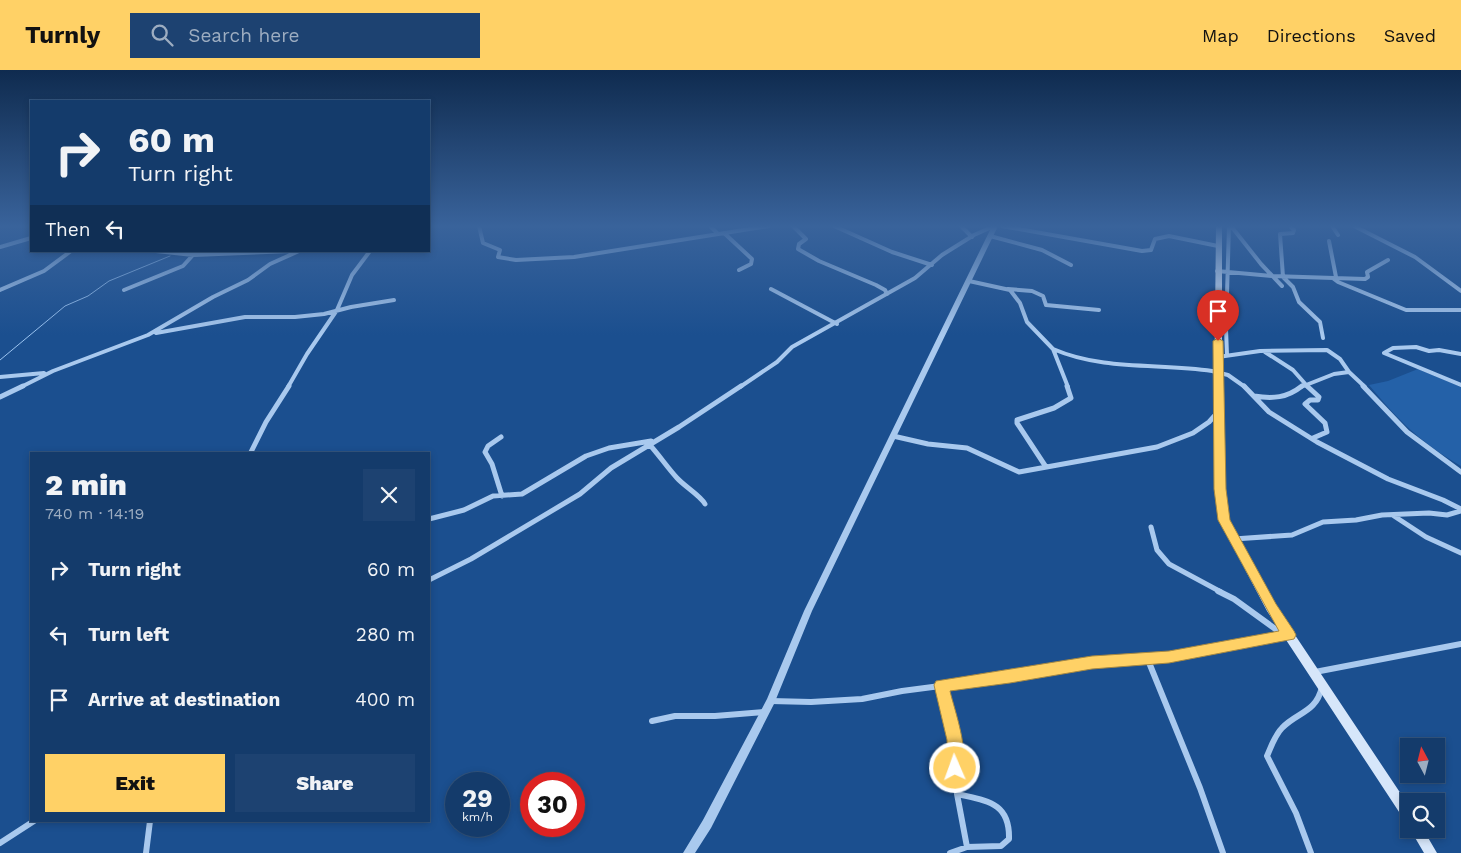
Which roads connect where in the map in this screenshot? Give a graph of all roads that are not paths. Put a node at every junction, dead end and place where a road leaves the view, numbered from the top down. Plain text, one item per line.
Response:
1 (55, 263) edge
2 (186, 263) edge
3 (273, 263) edge
4 (361, 263) edge
5 (751, 263) edge
6 (821, 263) edge
7 (927, 263) edge
8 (978, 263) edge
9 (1068, 263) edge
10 (1221, 263) edge
11 (1224, 263) edge
12 (1261, 263) edge
13 (1282, 263) edge
14 (1332, 263) edge
15 (1384, 263) edge
16 (1422, 263) edge
17 (932, 264) joint
18 (1071, 265) dead end
19 (740, 270) dead end
20 (1222, 271) junction
21 (1272, 276) junction
22 (1283, 277) junction
23 (1334, 280) junction
24 (969, 281) junction
25 (1282, 286) dead end
26 (771, 289) dead end
27 (1008, 289) junction
28 (0, 290) edge
29 (124, 290) dead end
30 (1461, 291) edge
31 (887, 294) junction
32 (394, 300) dead end
33 (337, 310) junction
34 (1099, 310) dead end
35 (1461, 310) edge
36 (837, 324) junction
37 (148, 335) junction
38 (1323, 338) dead end
39 (1053, 350) junction
40 (1260, 351) junction
41 (1461, 354) edge
42 (1223, 356) junction
43 (52, 371) junction
44 (1218, 372) junction
45 (1349, 372) junction
46 (0, 377) edge
47 (1304, 384) junction
48 (1461, 385) edge
49 (1254, 396) junction
50 (0, 397) edge
51 (1218, 412) junction
52 (893, 436) junction
53 (501, 437) dead end
54 (1313, 438) junction
55 (656, 440) junction
56 (649, 444) junction
57 (251, 452) edge
58 (1046, 467) junction
59 (1461, 472) edge
60 (502, 496) junction
61 (705, 504) dead end
62 (1461, 510) edge
63 (1394, 516) junction
64 (430, 519) edge
65 (1151, 528) dead end
66 (1234, 539) junction
67 (1461, 553) edge
68 (430, 580) edge
69 (1287, 635) junction
70 (1461, 644) edge
71 (1148, 660) junction
72 (1314, 672) junction
73 (1322, 684) junction
74 (942, 685) junction
75 (770, 701) junction
76 (765, 712) junction
77 (652, 721) dead end
78 (957, 794) junction
79 (1400, 803) edge
80 (32, 822) edge
81 (150, 822) edge
82 (1422, 838) edge
83 (0, 843) edge
84 (967, 848) junction
85 (146, 853) edge
86 (689, 853) edge
87 (950, 853) edge
88 (1223, 853) edge
89 (1311, 853) edge
90 (1432, 853) edge

1 - 28 street
2 - 29 street
3 - 37 street
4 - 33 street
5 - 19 street
6 - 31 street
7 - 17 street
8 - 24 street
9 - 18 street
10 - 20 main road
11 - 20 street
12 - 21 street
13 - 22 street
14 - 23 street
15 - 23 street
16 - 30 street
17 - 31 street
20 - 21 street
20 - 42 main road
21 - 22 street
21 - 25 street
22 - 23 street
22 - 38 street
23 - 35 street
24 - 27 street
24 - 52 street
26 - 36 street
27 - 34 street
27 - 39 street
31 - 36 street
32 - 33 street
33 - 37 street
33 - 57 street
36 - 55 street
37 - 43 street
39 - 44 street
39 - 58 street
40 - 42 street
40 - 45 street
40 - 47 street
41 - 48 street
42 - 44 main road
43 - 46 street
43 - 50 street
44 - 49 street
44 - 51 main road
45 - 47 street
45 - 59 street
47 - 49 street
47 - 54 street
49 - 54 street
51 - 58 street
51 - 66 main road
52 - 58 street
52 - 75 street
53 - 60 street
54 - 62 street
55 - 56 street
55 - 60 street
56 - 61 street
56 - 68 street
60 - 64 street
62 - 63 street
63 - 66 street
63 - 67 street
65 - 69 street
66 - 69 main road
69 - 71 street
69 - 72 main road
70 - 72 street
71 - 74 street
71 - 88 street
72 - 73 main road
73 - 79 main road
73 - 89 street
74 - 75 street
74 - 78 street
75 - 76 street
76 - 77 street
76 - 86 street
78 - 84 street
78 - 84 street
80 - 83 street
81 - 85 street
82 - 90 main road
84 - 87 street

